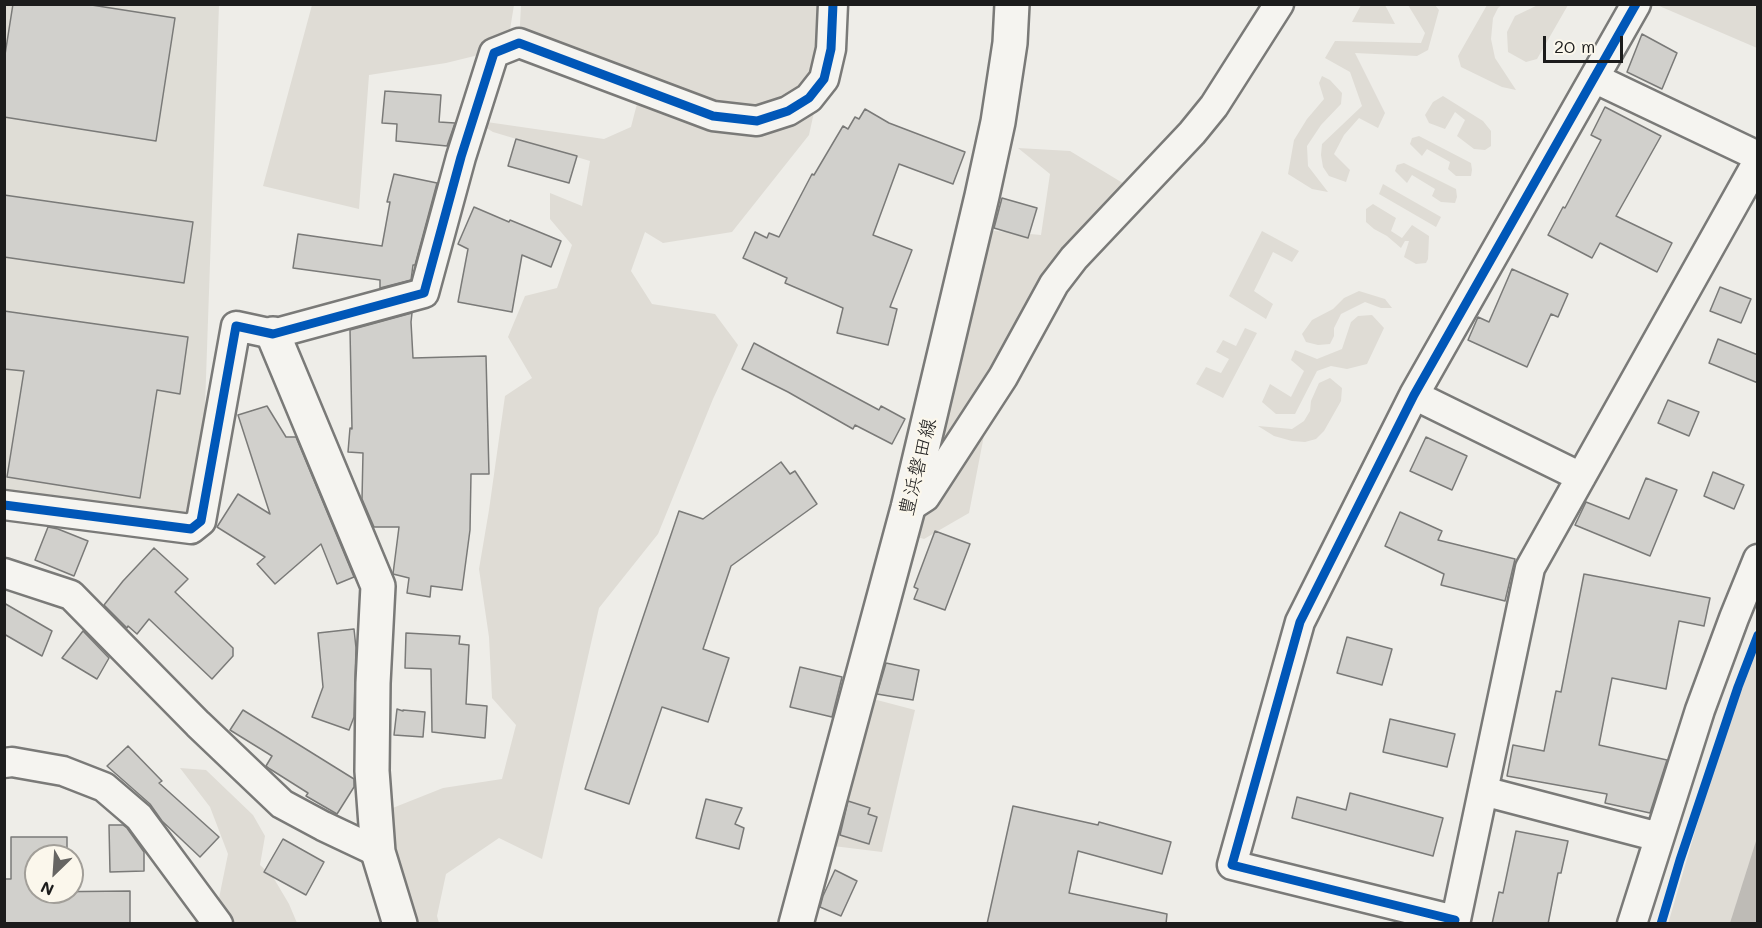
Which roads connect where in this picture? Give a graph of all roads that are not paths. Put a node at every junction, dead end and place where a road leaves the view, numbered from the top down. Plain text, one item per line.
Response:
1 (834, 4) edge
2 (1012, 4) edge
3 (1279, 4) edge
4 (1636, 4) edge
5 (1594, 78) junction
6 (1758, 156) edge
7 (1758, 161) edge
8 (273, 334) junction
9 (1414, 395) junction
10 (1581, 477) junction
11 (4, 505) edge
12 (908, 508) junction
13 (1758, 559) edge
14 (4, 573) edge
15 (4, 763) edge
16 (1483, 791) junction
17 (1659, 837) junction
18 (378, 852) junction
19 (1455, 922) edge
20 (218, 924) edge
21 (400, 924) edge
22 (796, 924) edge
23 (1632, 924) edge

1 - 8 street
2 - 12 main road, 豊浜磐田線
3 - 12 street
4 - 5 street
5 - 6 street
5 - 9 street
7 - 10 street
8 - 11 street
8 - 18 main road
9 - 10 street
9 - 19 street
10 - 16 street
12 - 22 main road, 豊浜磐田線
13 - 17 street
14 - 18 street
15 - 20 street
16 - 17 street
16 - 19 street
17 - 23 street
18 - 21 main road

